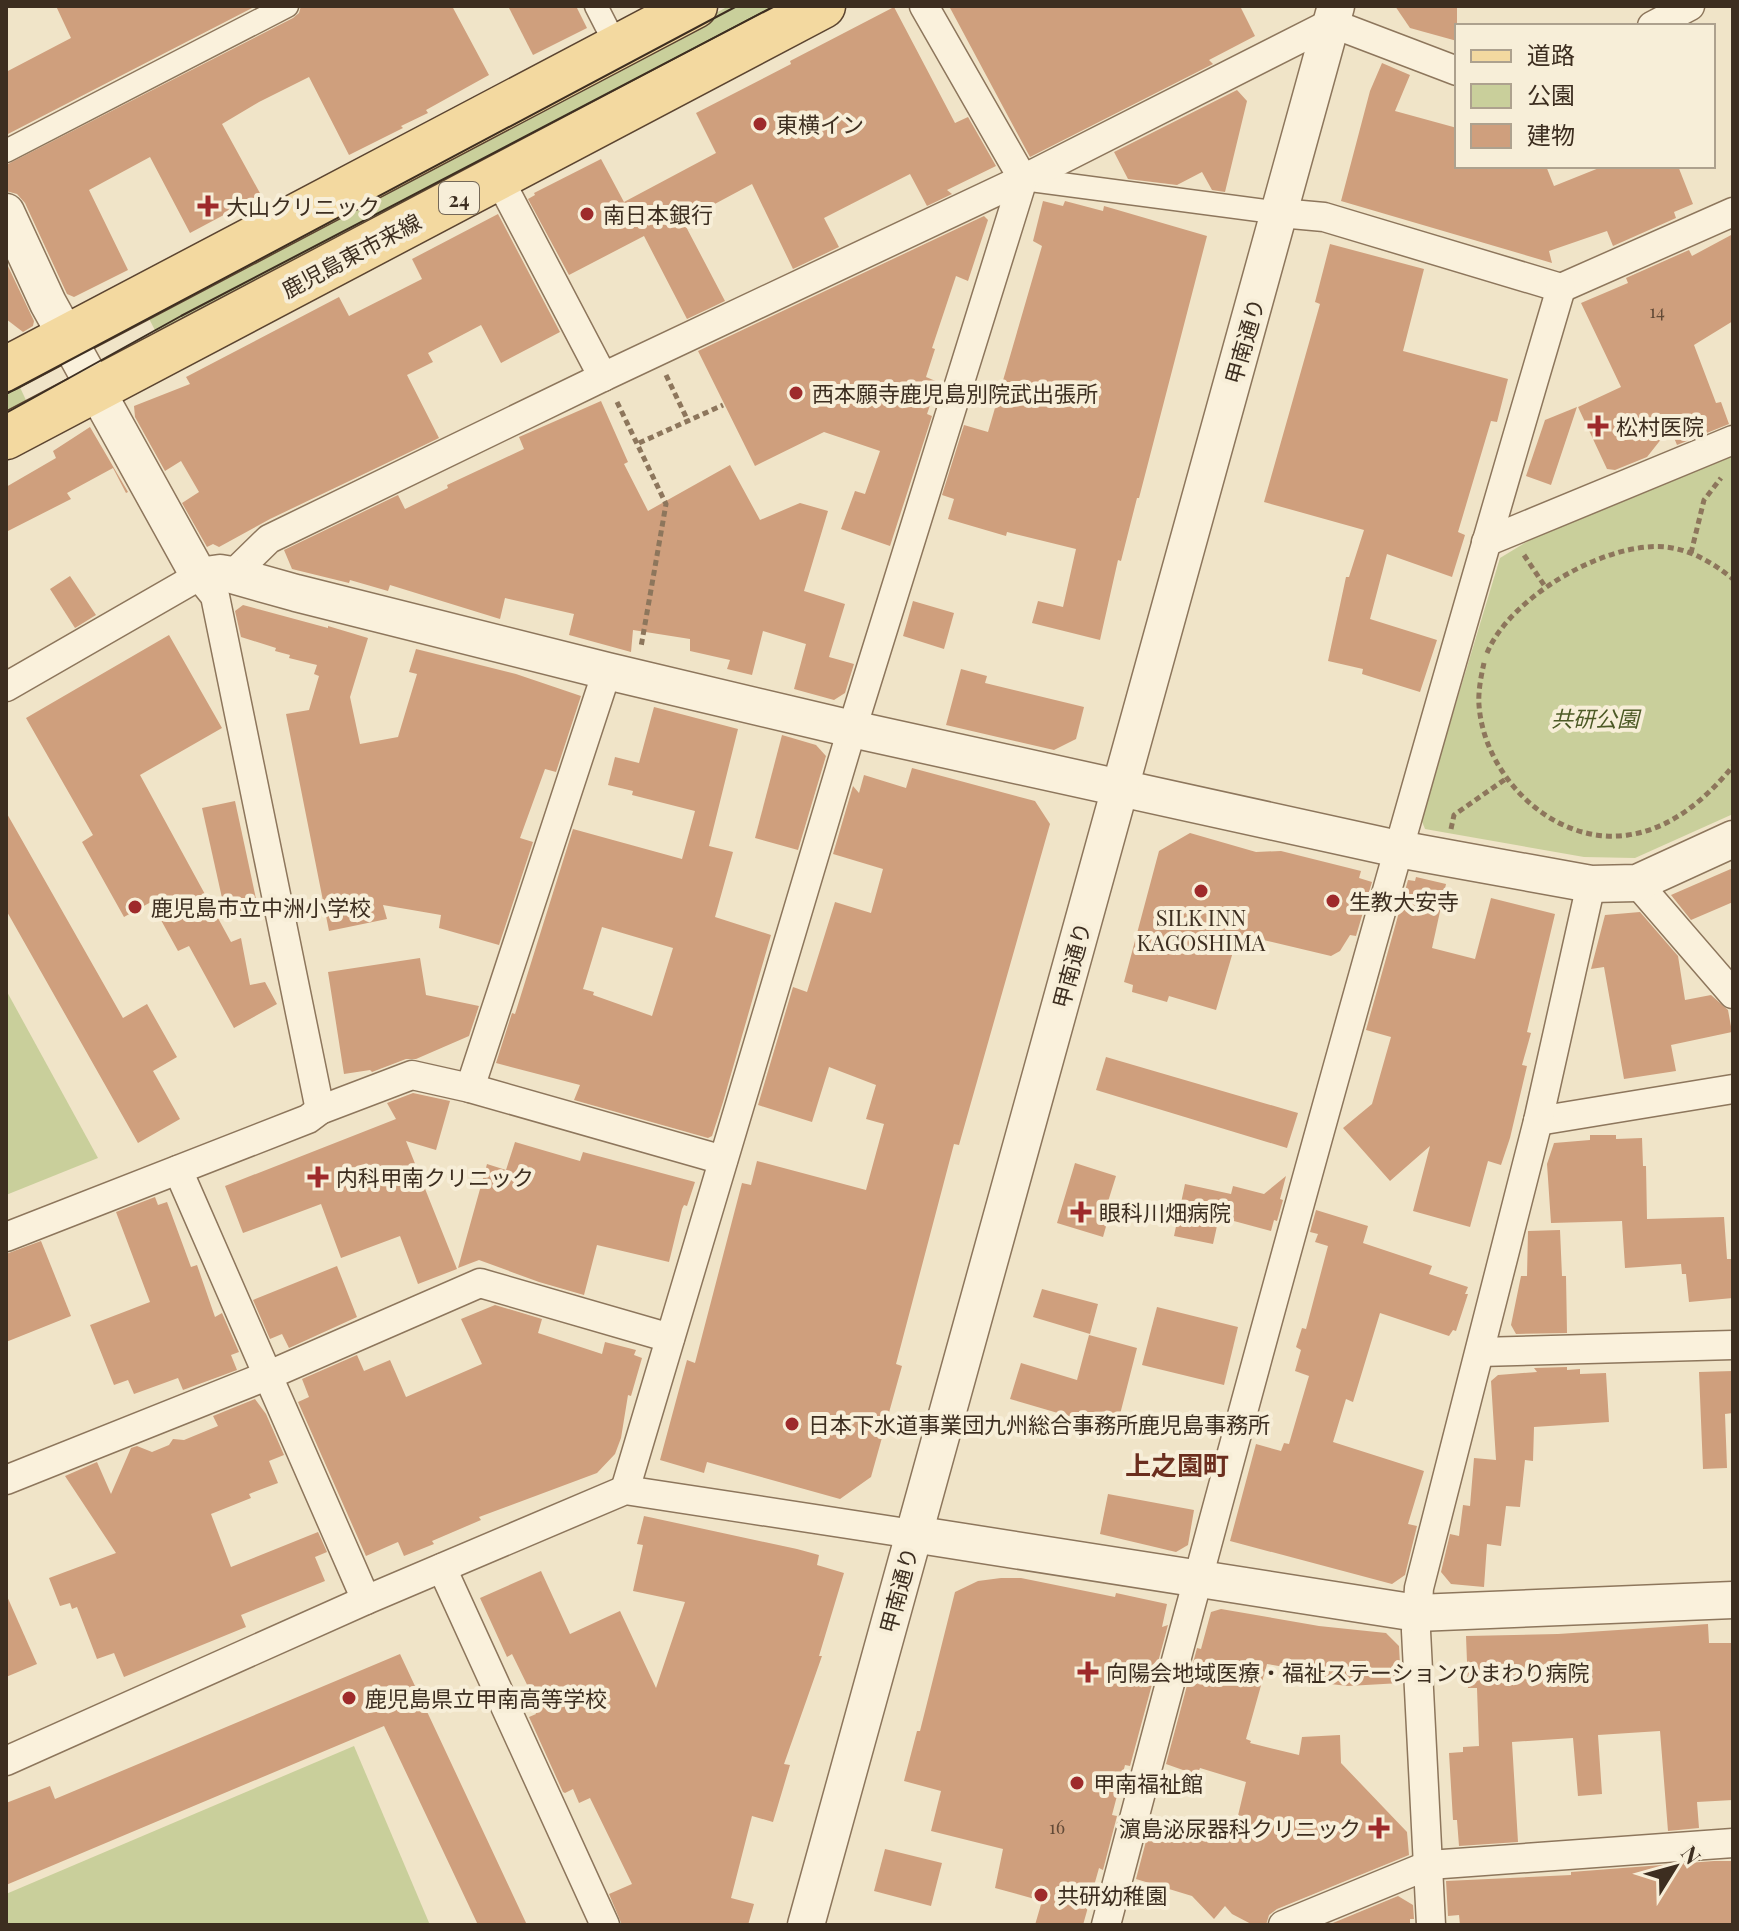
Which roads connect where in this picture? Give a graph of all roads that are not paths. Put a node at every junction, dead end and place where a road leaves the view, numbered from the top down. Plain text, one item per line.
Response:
1 (287, 6) edge
2 (596, 6) edge
3 (695, 6) edge
4 (823, 6) edge
5 (924, 6) edge
6 (1690, 6) edge
7 (1334, 15) edge
8 (1656, 24) edge
9 (617, 47) junction
10 (1455, 70) edge
11 (6, 151) edge
12 (498, 177) junction
13 (1023, 179) junction
14 (6, 212) edge
15 (1733, 212) edge
16 (1280, 213) junction
17 (1561, 288) junction
18 (66, 337) junction
19 (6, 369) edge
20 (603, 377) junction
21 (95, 391) junction
22 (6, 437) edge
23 (1733, 440) edge
24 (1498, 537) junction
25 (216, 575) junction
26 (621, 674) junction
27 (6, 687) edge
28 (852, 729) junction
29 (1120, 786) junction
30 (1733, 839) edge
31 (1398, 849) junction
32 (1637, 883) junction
33 (1591, 884) junction
34 (1733, 994) edge
35 (470, 1088) junction
36 (1733, 1089) edge
37 (320, 1110) junction
38 (1538, 1121) junction
39 (723, 1160) junction
40 (178, 1170) junction
41 (6, 1237) edge
42 (670, 1338) junction
43 (1733, 1345) edge
44 (1480, 1352) junction
45 (269, 1375) junction
46 (6, 1480) edge
47 (625, 1490) junction
48 (913, 1534) junction
49 (442, 1568) junction
50 (1196, 1580) junction
51 (366, 1600) junction
52 (1733, 1600) edge
53 (1417, 1613) junction
54 (6, 1761) edge
55 (1733, 1843) edge
56 (1429, 1865) junction
57 (605, 1925) edge
58 (806, 1925) edge
59 (1106, 1925) edge
60 (1283, 1925) edge
61 (1431, 1925) edge

1 - 11 street
2 - 9 street
3 - 9 main road
4 - 12 main road, 鹿児島東市来線 / 24
5 - 13 street
6 - 8 street
7 - 10 street
7 - 13 street
7 - 16 street, 甲南通り
9 - 18 main road
12 - 20 street
12 - 21 main road, 鹿児島東市来線 / 24
13 - 16 street
13 - 20 street
13 - 28 street
14 - 18 street
15 - 17 street
16 - 17 street
16 - 29 street, 甲南通り
17 - 24 street
18 - 19 main road
18 - 21 street
20 - 25 street
21 - 22 main road, 鹿児島東市来線 / 24
21 - 25 street
23 - 24 street
24 - 31 street
25 - 26 street
25 - 27 street
25 - 37 street
26 - 28 street
26 - 35 street
28 - 29 street
28 - 39 street
29 - 31 street
29 - 48 street, 甲南通り
30 - 32 street
31 - 33 street
31 - 50 street
32 - 33 street
32 - 34 street
33 - 38 street
35 - 37 street
35 - 39 street
36 - 38 street
37 - 40 street
38 - 44 street
39 - 42 street
40 - 41 street
40 - 45 street
42 - 45 street
42 - 47 street
43 - 44 street
44 - 53 street
45 - 46 street
45 - 51 street
47 - 48 street
47 - 49 street
48 - 50 street
48 - 58 street, 甲南通り
49 - 51 street
49 - 57 street
50 - 53 street
50 - 59 street
51 - 54 street
52 - 53 street
53 - 56 street
55 - 56 street
56 - 60 street
56 - 61 street

